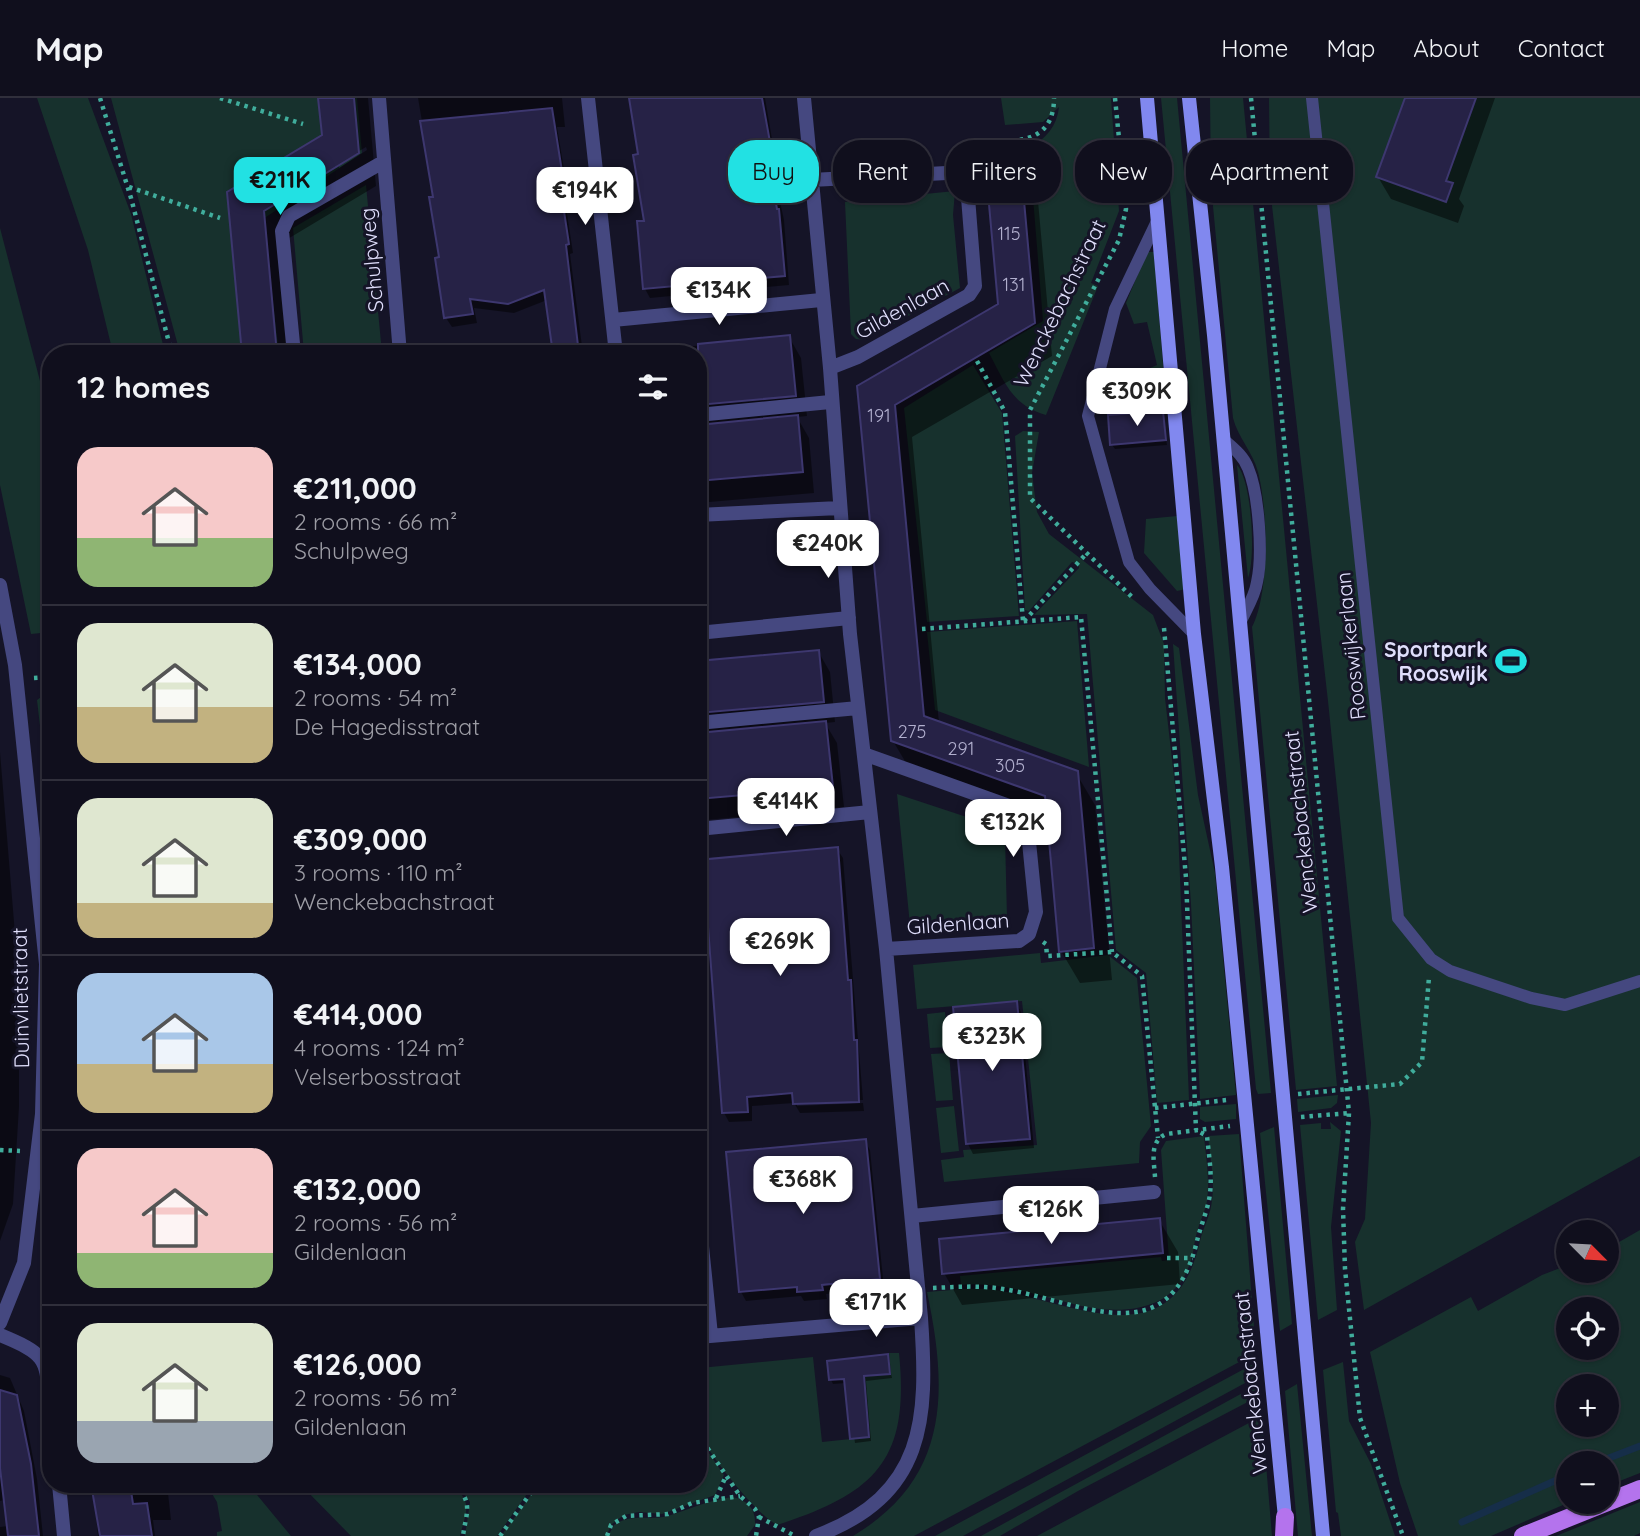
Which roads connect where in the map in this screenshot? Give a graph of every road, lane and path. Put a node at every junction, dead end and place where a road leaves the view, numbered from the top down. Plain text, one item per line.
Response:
1 (100, 98) edge
2 (220, 98) edge
3 (379, 98) edge
4 (588, 98) edge
5 (804, 98) edge
6 (1054, 98) edge
7 (1115, 98) edge
8 (1147, 98) edge
9 (1189, 98) edge
10 (1251, 98) edge
11 (1312, 98) edge
12 (303, 124) dead end
13 (808, 140) edge
14 (1025, 140) edge
15 (383, 162) junction
16 (946, 173) edge
17 (819, 180) edge
18 (128, 187) junction
19 (813, 203) edge
20 (968, 203) edge
21 (220, 218) dead end
22 (1158, 219) junction
23 (821, 300) junction
24 (613, 320) junction
25 (170, 345) edge
26 (293, 345) edge
27 (400, 345) edge
28 (615, 345) edge
29 (977, 361) dead end
30 (830, 368) junction
31 (830, 402) junction
32 (707, 414) edge
33 (1223, 439) junction
34 (839, 508) junction
35 (707, 515) edge
36 (1087, 553) junction
37 (0, 585) edge
38 (1135, 600) dead end
39 (849, 618) junction
40 (1154, 618) dead end
41 (1023, 621) junction
42 (1240, 623) junction
43 (922, 629) dead end
44 (707, 632) edge
45 (1194, 634) junction
46 (7, 666) edge
47 (858, 708) junction
48 (707, 722) edge
49 (864, 754) junction
50 (870, 812) junction
51 (707, 828) edge
52 (42, 933) edge
53 (1029, 934) junction
54 (886, 949) junction
55 (1112, 952) junction
56 (1430, 959) junction
57 (1640, 981) edge
58 (1347, 1089) junction
59 (42, 1114) edge
60 (1196, 1130) junction
61 (1158, 1138) junction
62 (1154, 1192) joint
63 (912, 1216) junction
64 (1167, 1258) dead end
65 (1193, 1258) junction
66 (918, 1289) junction
67 (921, 1318) junction
68 (0, 1323) edge
69 (0, 1335) edge
70 (707, 1336) edge
71 (42, 1357) edge
72 (707, 1447) edge
73 (727, 1475) junction
74 (1640, 1489) edge
75 (60, 1493) edge
76 (462, 1493) edge
77 (531, 1493) edge
78 (740, 1496) junction
79 (716, 1498) junction
80 (759, 1517) junction
81 (1285, 1517) joint
82 (64, 1536) edge
83 (463, 1536) edge
84 (500, 1536) edge
85 (607, 1536) edge
86 (755, 1536) edge
87 (795, 1536) edge
88 (816, 1536) edge
89 (1285, 1536) edge
90 (1323, 1536) edge
91 (1403, 1536) edge
92 (1524, 1536) edge

1 - 18 path
2 - 12 path
3 - 15 street, Schulpweg
4 - 24 street
5 - 13 street, Gildenlaan
6 - 14 path
7 - 36 path, Wenckebachstraat
8 - 22 street, Wenckebachstraat
9 - 33 street, Wenckebachstraat
10 - 58 path, Wenckebachstraat
11 - 56 lane, Rooswijkerlaan
15 - 26 street, Schulpweg
15 - 27 street, Schulpweg
16 - 17 street
18 - 21 path
18 - 25 path
19 - 23 street, Gildenlaan
20 - 30 street, Gildenlaan
22 - 45 street, Wenckebachstraat
22 - 45 lane
23 - 24 street
23 - 30 street, Gildenlaan
24 - 28 street
29 - 41 path
30 - 31 street, Gildenlaan
31 - 32 street
31 - 34 street, Gildenlaan
33 - 42 street, Wenckebachstraat
33 - 42 lane, Wenckebachstraat
34 - 35 street
34 - 39 street, Gildenlaan
36 - 38 path, Wenckebachstraat
36 - 41 path
37 - 46 street, Duinvlietstraat
39 - 44 street
39 - 47 street, Gildenlaan
40 - 60 path
41 - 43 path
41 - 55 path
42 - 90 street, Wenckebachstraat
45 - 81 street, Wenckebachstraat
46 - 52 street, Duinvlietstraat
47 - 48 street
47 - 49 street, Gildenlaan
49 - 50 street, Gildenlaan
49 - 53 street, Gildenlaan
50 - 51 street
50 - 54 street, Gildenlaan
53 - 54 street, Gildenlaan
53 - 55 path
54 - 63 street, Gildenlaan
55 - 61 path
56 - 57 lane, Rooswijkerlaan
56 - 58 path
58 - 91 path, Wenckebachstraat
59 - 68 street, Duinvlietstraat
60 - 61 path
60 - 65 path
61 - 62 path
62 - 63 street
63 - 66 street, Gildenlaan
64 - 65 path
65 - 66 path
66 - 67 street, Gildenlaan
67 - 70 street
67 - 88 street, Gildenlaan
69 - 71 street
72 - 73 path
73 - 78 path
73 - 79 path
74 - 92 main road
75 - 82 street
76 - 83 path
77 - 84 path
78 - 79 path
78 - 80 path
79 - 85 path
80 - 86 path
80 - 87 path
81 - 89 main road

